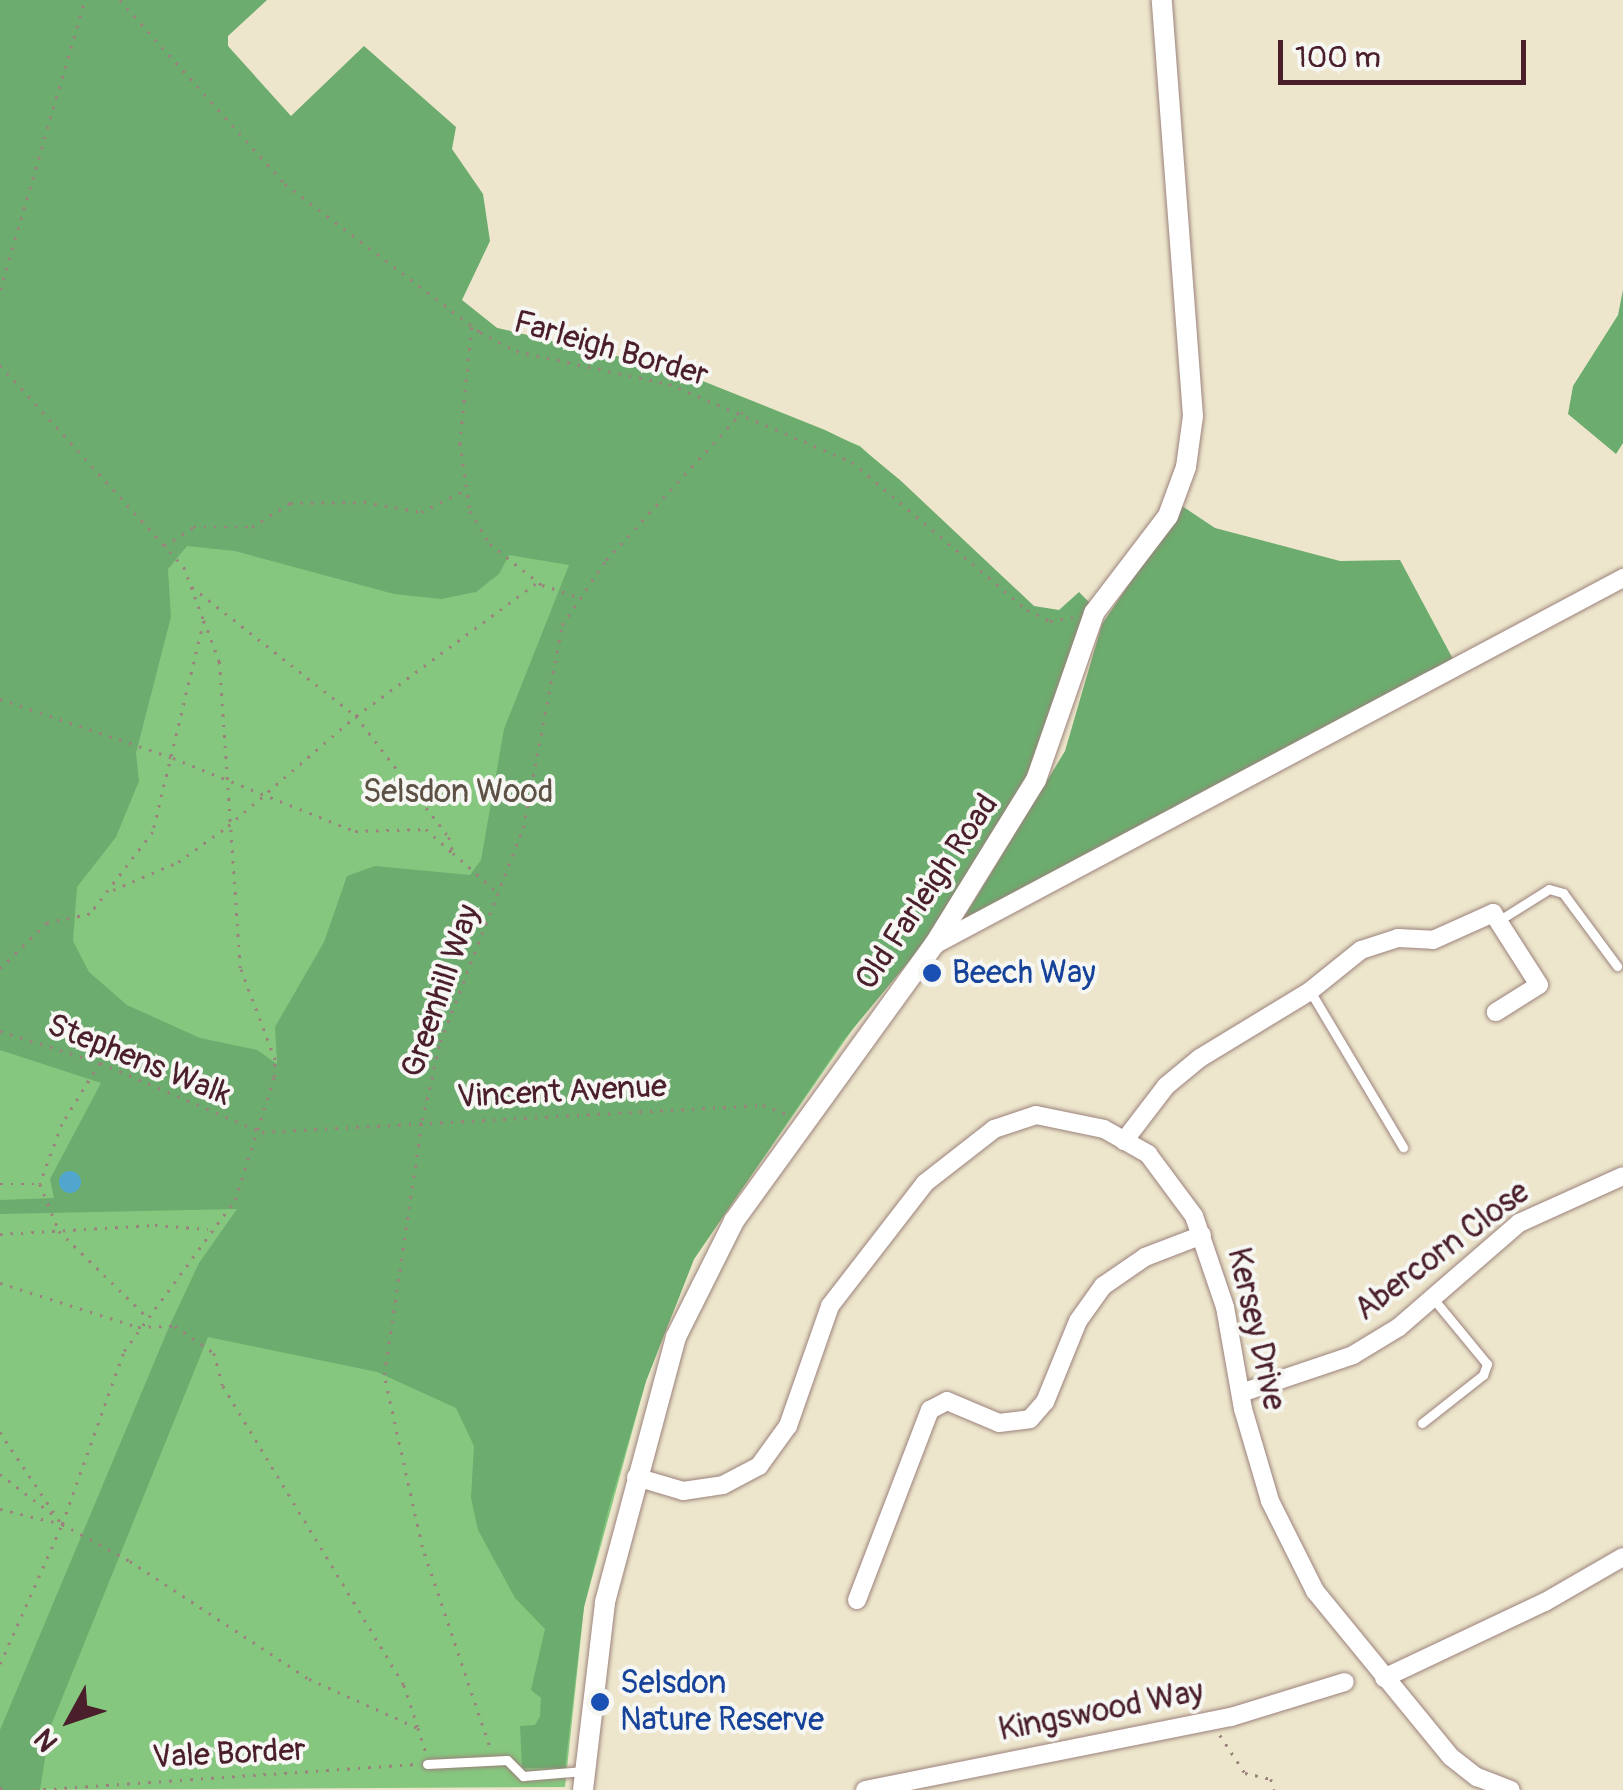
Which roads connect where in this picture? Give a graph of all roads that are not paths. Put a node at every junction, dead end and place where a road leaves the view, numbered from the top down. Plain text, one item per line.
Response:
1 (1162, 0) edge
2 (1623, 578) edge
3 (1498, 922) junction
4 (934, 946) junction
5 (1617, 966) dead end
6 (1310, 990) junction
7 (1496, 1012) dead end
8 (1124, 1141) junction
9 (1404, 1147) dead end
10 (1623, 1176) edge
11 (1202, 1235) junction
12 (1432, 1297) junction
13 (1241, 1393) junction
14 (1422, 1423) dead end
15 (636, 1476) junction
16 (1623, 1557) edge
17 (857, 1600) dead end
18 (1384, 1678) junction
19 (1345, 1682) dead end
20 (427, 1764) road end
21 (583, 1780) edge
22 (865, 1790) edge
23 (1511, 1790) edge

1 - 4 street, Old Farleigh Road
2 - 4 street
3 - 5 lane
3 - 6 street
3 - 7 street
4 - 15 street, Old Farleigh Road
6 - 8 street
6 - 9 lane
8 - 11 street, Kersey Drive
8 - 15 street, Kersey Drive
10 - 12 street, Abercorn Close
11 - 13 street, Kersey Drive
11 - 17 street
12 - 13 street, Abercorn Close
12 - 14 lane
13 - 18 street, Kersey Drive
15 - 21 street, Old Farleigh Road
16 - 18 street
18 - 23 street, Kersey Drive
19 - 22 street, Kingswood Way
20 - 21 lane

